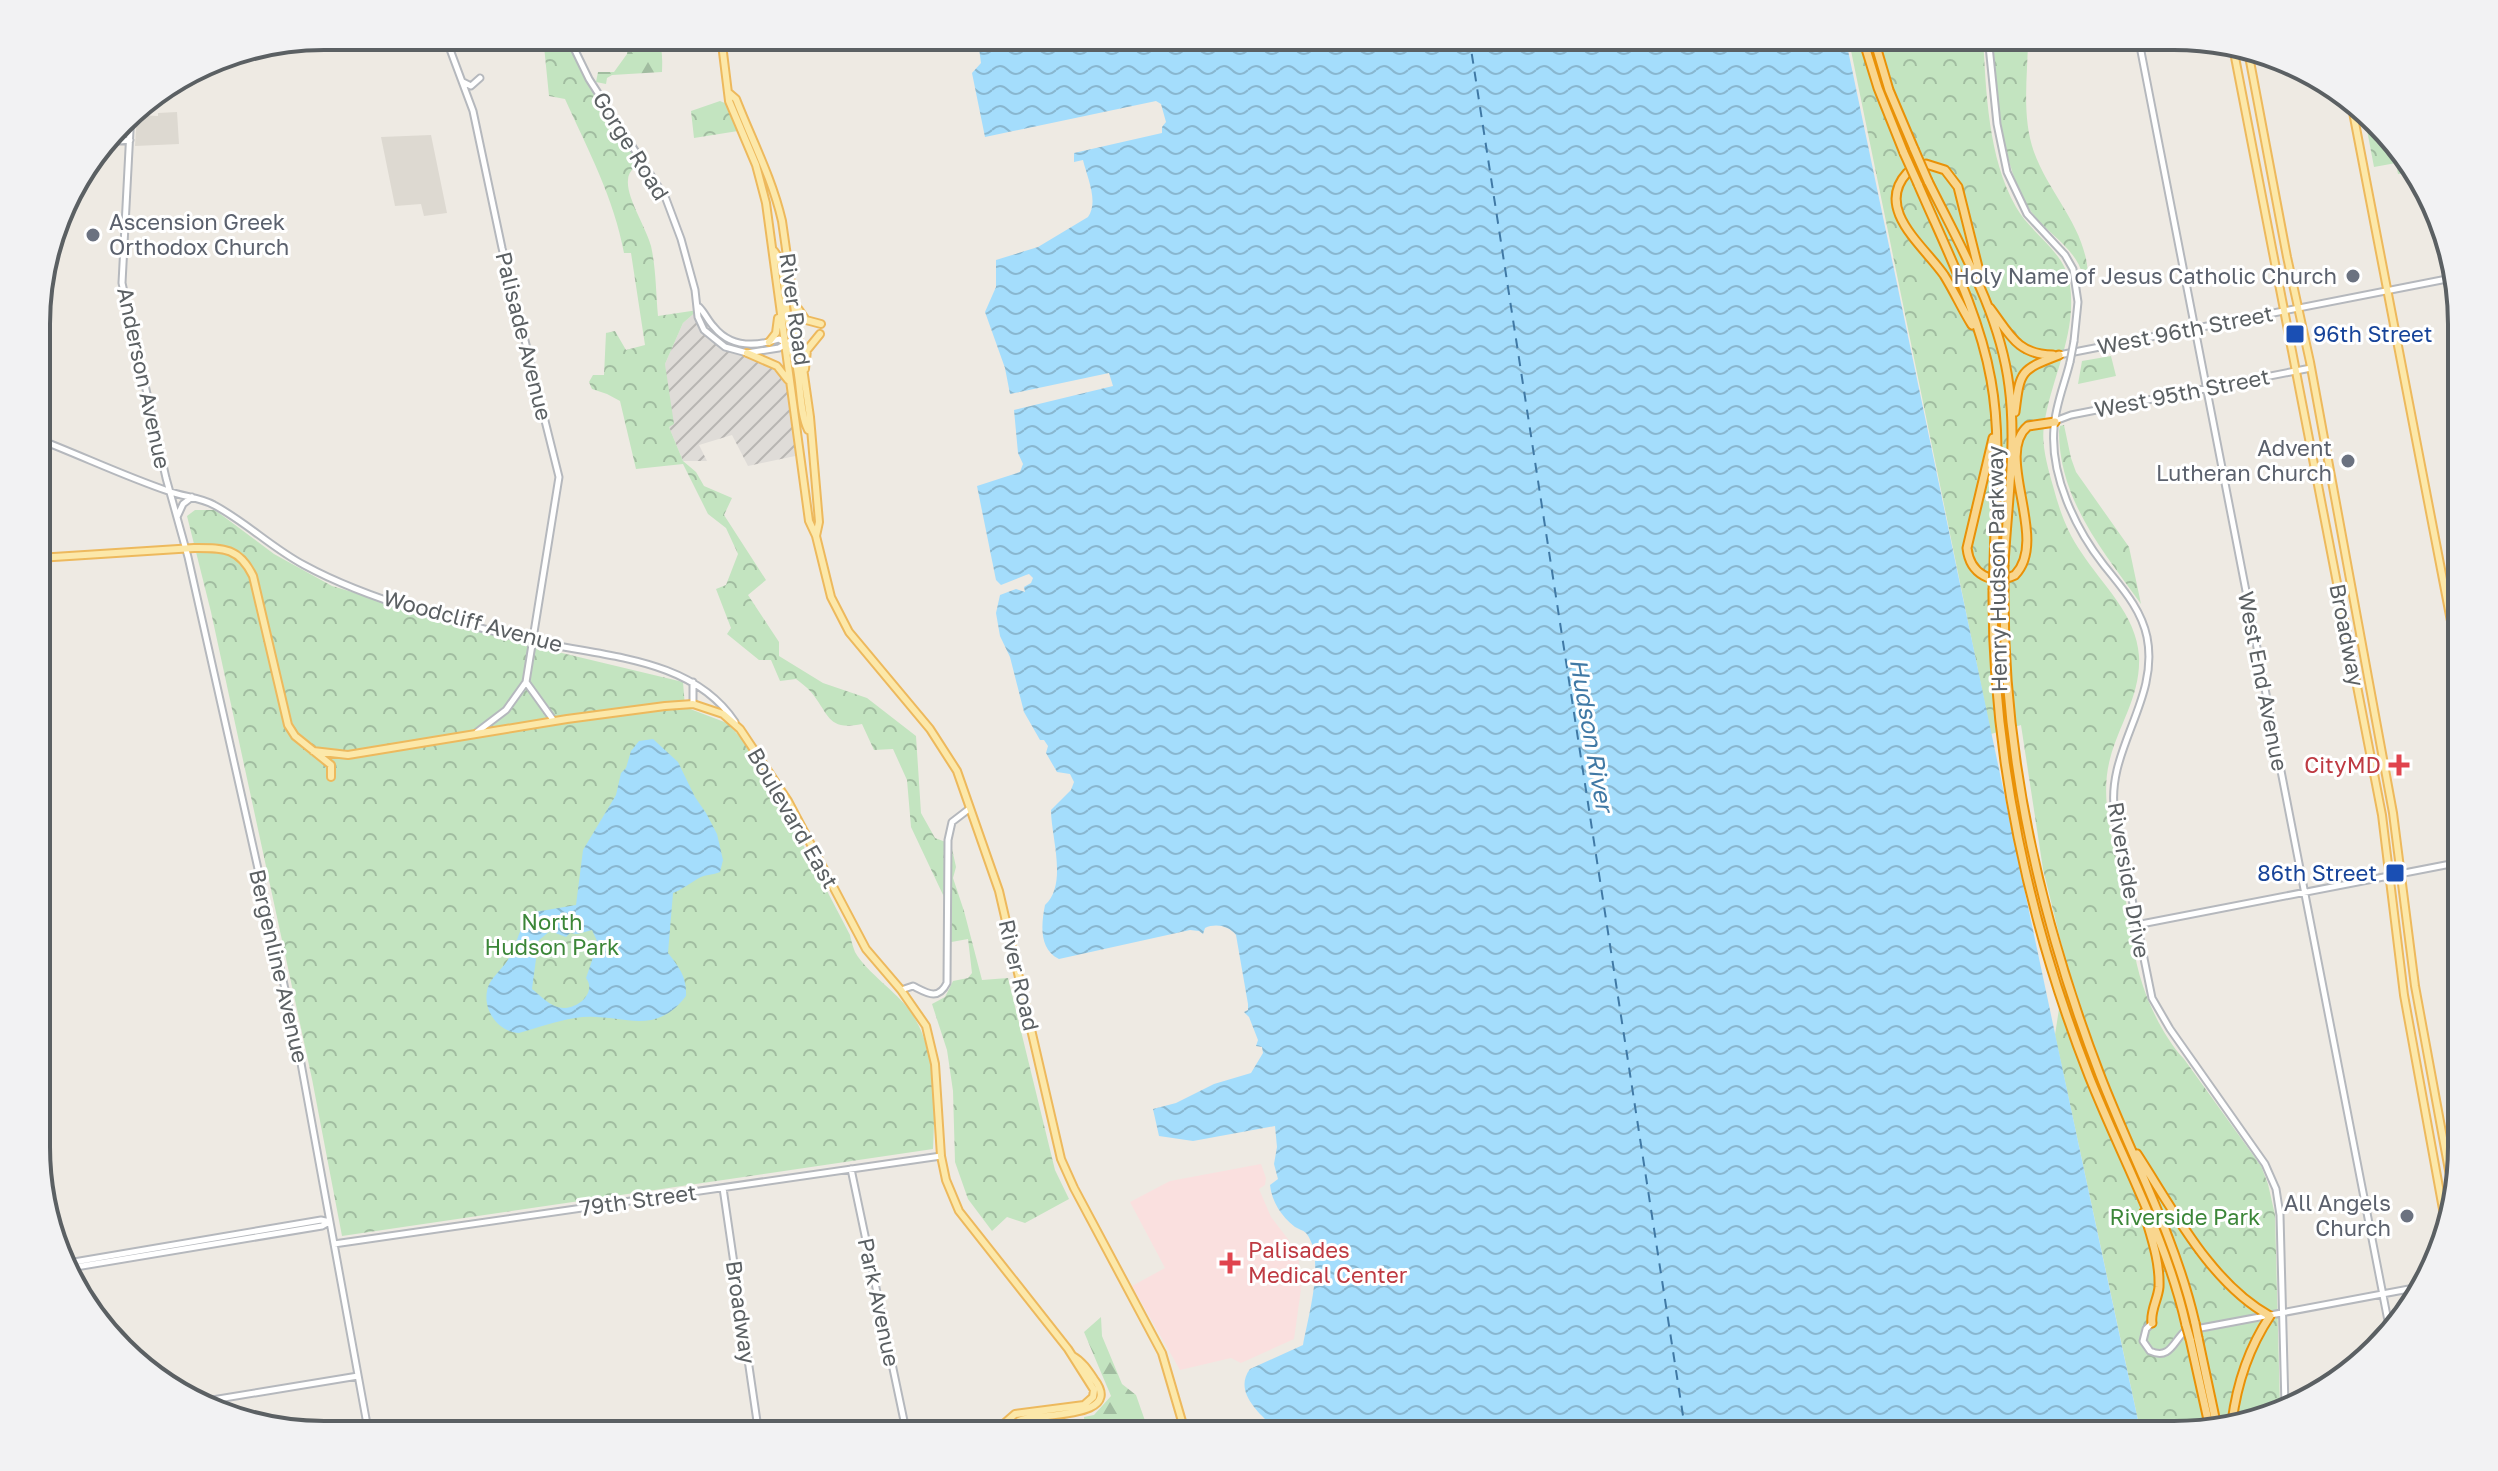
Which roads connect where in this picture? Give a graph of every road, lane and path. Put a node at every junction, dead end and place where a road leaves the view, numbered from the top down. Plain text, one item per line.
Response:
1 (1866, 50) edge
2 (1877, 50) edge
3 (1989, 50) edge
4 (2141, 50) edge
5 (451, 51) edge
6 (575, 51) edge
7 (723, 51) edge
8 (2235, 57) edge
9 (2250, 61) edge
10 (480, 78) dead end
11 (463, 82) junction
12 (729, 93) junction
13 (2354, 118) edge
14 (130, 132) edge
15 (130, 140) junction
16 (120, 141) edge
17 (1926, 164) dead end
18 (1907, 173) dead end
19 (773, 250) junction
20 (2444, 280) edge
21 (1980, 288) junction
22 (2386, 291) junction
23 (793, 299) junction
24 (779, 302) junction
25 (1985, 302) junction
26 (698, 306) junction
27 (2299, 307) junction
28 (2283, 310) junction
29 (821, 324) dead end
30 (2195, 328) junction
31 (820, 334) dead end
32 (797, 337) junction
33 (1980, 337) junction
34 (769, 342) junction
35 (784, 342) junction
36 (747, 353) junction
37 (2059, 355) junction
38 (2311, 368) junction
39 (2295, 371) junction
40 (804, 380) junction
41 (790, 382) junction
42 (2206, 388) junction
43 (2055, 422) junction
44 (1995, 432) junction
45 (809, 433) junction
46 (2012, 438) junction
47 (50, 444) edge
48 (170, 493) junction
49 (192, 497) junction
50 (173, 501) joint
51 (177, 518) junction
52 (816, 536) junction
53 (185, 548) junction
54 (50, 557) edge
55 (2447, 602) edge
56 (534, 641) junction
57 (693, 681) junction
58 (526, 682) junction
59 (693, 704) junction
60 (554, 721) junction
61 (740, 729) junction
62 (477, 733) junction
63 (313, 751) junction
64 (331, 777) dead end
65 (969, 809) junction
66 (2447, 865) edge
67 (2401, 874) junction
68 (2389, 876) junction
69 (2304, 892) junction
70 (2136, 925) junction
71 (901, 990) junction
72 (2124, 1135) junction
73 (941, 1156) junction
74 (2447, 1160) edge
75 (851, 1169) junction
76 (723, 1188) junction
77 (2139, 1191) junction
78 (2442, 1203) edge
79 (330, 1222) junction
80 (334, 1244) junction
81 (76, 1262) edge
82 (78, 1267) edge
83 (2407, 1289) edge
84 (2383, 1294) junction
85 (2283, 1314) junction
86 (2270, 1316) junction
87 (2388, 1318) edge
88 (2152, 1323) joint
89 (2191, 1331) junction
90 (358, 1376) junction
91 (2285, 1397) edge
92 (217, 1399) edge
93 (2233, 1414) edge
94 (2214, 1417) edge
95 (2208, 1418) edge
96 (366, 1421) edge
97 (757, 1421) edge
98 (904, 1421) edge
99 (1009, 1421) edge
100 (1182, 1421) edge

1 - 33 highway, Henry Hudson Parkway, bridge
2 - 21 highway, Henry Hudson Parkway, bridge
3 - 43 main road, Riverside Drive, bridge
4 - 30 main road, West End Avenue
5 - 11 main road, Palisade Avenue
6 - 26 main road, Gorge Road
7 - 12 main road, River Road
8 - 28 main road, Broadway
9 - 27 main road, Broadway
10 - 11 main road
11 - 56 main road, Palisade Avenue
12 - 19 main road, River Road
12 - 23 main road, River Road
13 - 22 main road
14 - 15 main road, Anderson Avenue
15 - 16 main road
15 - 48 main road, Anderson Avenue
17 - 21 highway
18 - 33 highway
19 - 24 main road, River Road
19 - 32 main road
20 - 22 main road, West 96th Street
21 - 25 highway, Henry Hudson Parkway
22 - 27 main road, West 96th Street
22 - 55 main road
23 - 29 main road
23 - 32 main road, River Road
24 - 34 main road
24 - 35 main road, River Road
25 - 37 highway
25 - 46 highway, Henry Hudson Parkway
26 - 34 main road, Gorge Road
26 - 36 main road, Gorge Road
27 - 28 main road, West 96th Street
27 - 38 main road, Broadway
28 - 30 main road, West 96th Street
28 - 39 main road, Broadway
30 - 37 main road, West 96th Street
30 - 42 main road, West End Avenue
31 - 40 main road
32 - 35 main road, Gorge Road
32 - 40 main road, River Road
33 - 44 highway, Henry Hudson Parkway
34 - 35 main road, Gorge Road
35 - 36 main road, Gorge Road
35 - 41 main road, River Road
35 - 45 main road
36 - 41 main road
37 - 46 highway
38 - 39 main road, West 95th Street
38 - 67 main road, Broadway
39 - 42 main road, West 95th Street
39 - 68 main road, Broadway
40 - 45 main road, River Road
41 - 52 main road, River Road
42 - 43 main road, West 95th Street
42 - 69 main road, West End Avenue
43 - 44 highway
43 - 70 main road, Riverside Drive
44 - 77 highway, Henry Hudson Parkway, bridge
45 - 52 main road, River Road
46 - 72 highway, Henry Hudson Parkway, bridge
47 - 48 main road, Woodcliff Avenue
48 - 49 main road, Woodcliff Avenue
48 - 50 main road, Anderson Avenue
49 - 51 main road
49 - 56 main road, Woodcliff Avenue
50 - 51 main road, Bergenline Avenue
51 - 53 main road, Bergenline Avenue
52 - 65 main road, River Road
53 - 54 main road
53 - 63 main road
53 - 79 main road, Bergenline Avenue
56 - 57 main road, Woodcliff Avenue
56 - 58 main road, Palisade Avenue
57 - 59 main road
57 - 61 main road, Woodcliff Avenue
58 - 60 main road
58 - 62 main road
59 - 60 main road
59 - 61 main road, Boulevard East
60 - 62 main road
61 - 71 main road, Boulevard East
62 - 63 main road
63 - 64 main road
65 - 71 main road
65 - 100 main road, River Road
66 - 67 main road
67 - 68 main road
67 - 74 main road, Broadway
68 - 69 main road
68 - 78 main road, Broadway
69 - 70 main road
69 - 84 main road, West End Avenue
70 - 85 main road, Riverside Drive
71 - 73 main road, Boulevard East
72 - 86 highway
72 - 89 highway, Henry Hudson Parkway
73 - 75 main road, 79th Street
73 - 99 main road, Boulevard East
75 - 76 main road, 79th Street
75 - 98 main road, Park Avenue
76 - 80 main road, 79th Street
76 - 97 main road, Broadway
77 - 88 highway
77 - 89 highway, Henry Hudson Parkway
79 - 80 main road, Bergenline Avenue
79 - 81 main road
79 - 82 main road
80 - 90 main road, Bergenline Avenue
83 - 84 main road
84 - 85 main road
84 - 87 main road, West End Avenue
85 - 86 main road
85 - 91 main road, Riverside Drive
86 - 89 main road
86 - 93 highway
88 - 89 main road
89 - 94 highway, Henry Hudson Parkway
89 - 95 highway, Henry Hudson Parkway
90 - 92 main road
90 - 96 main road, Bergenline Avenue

